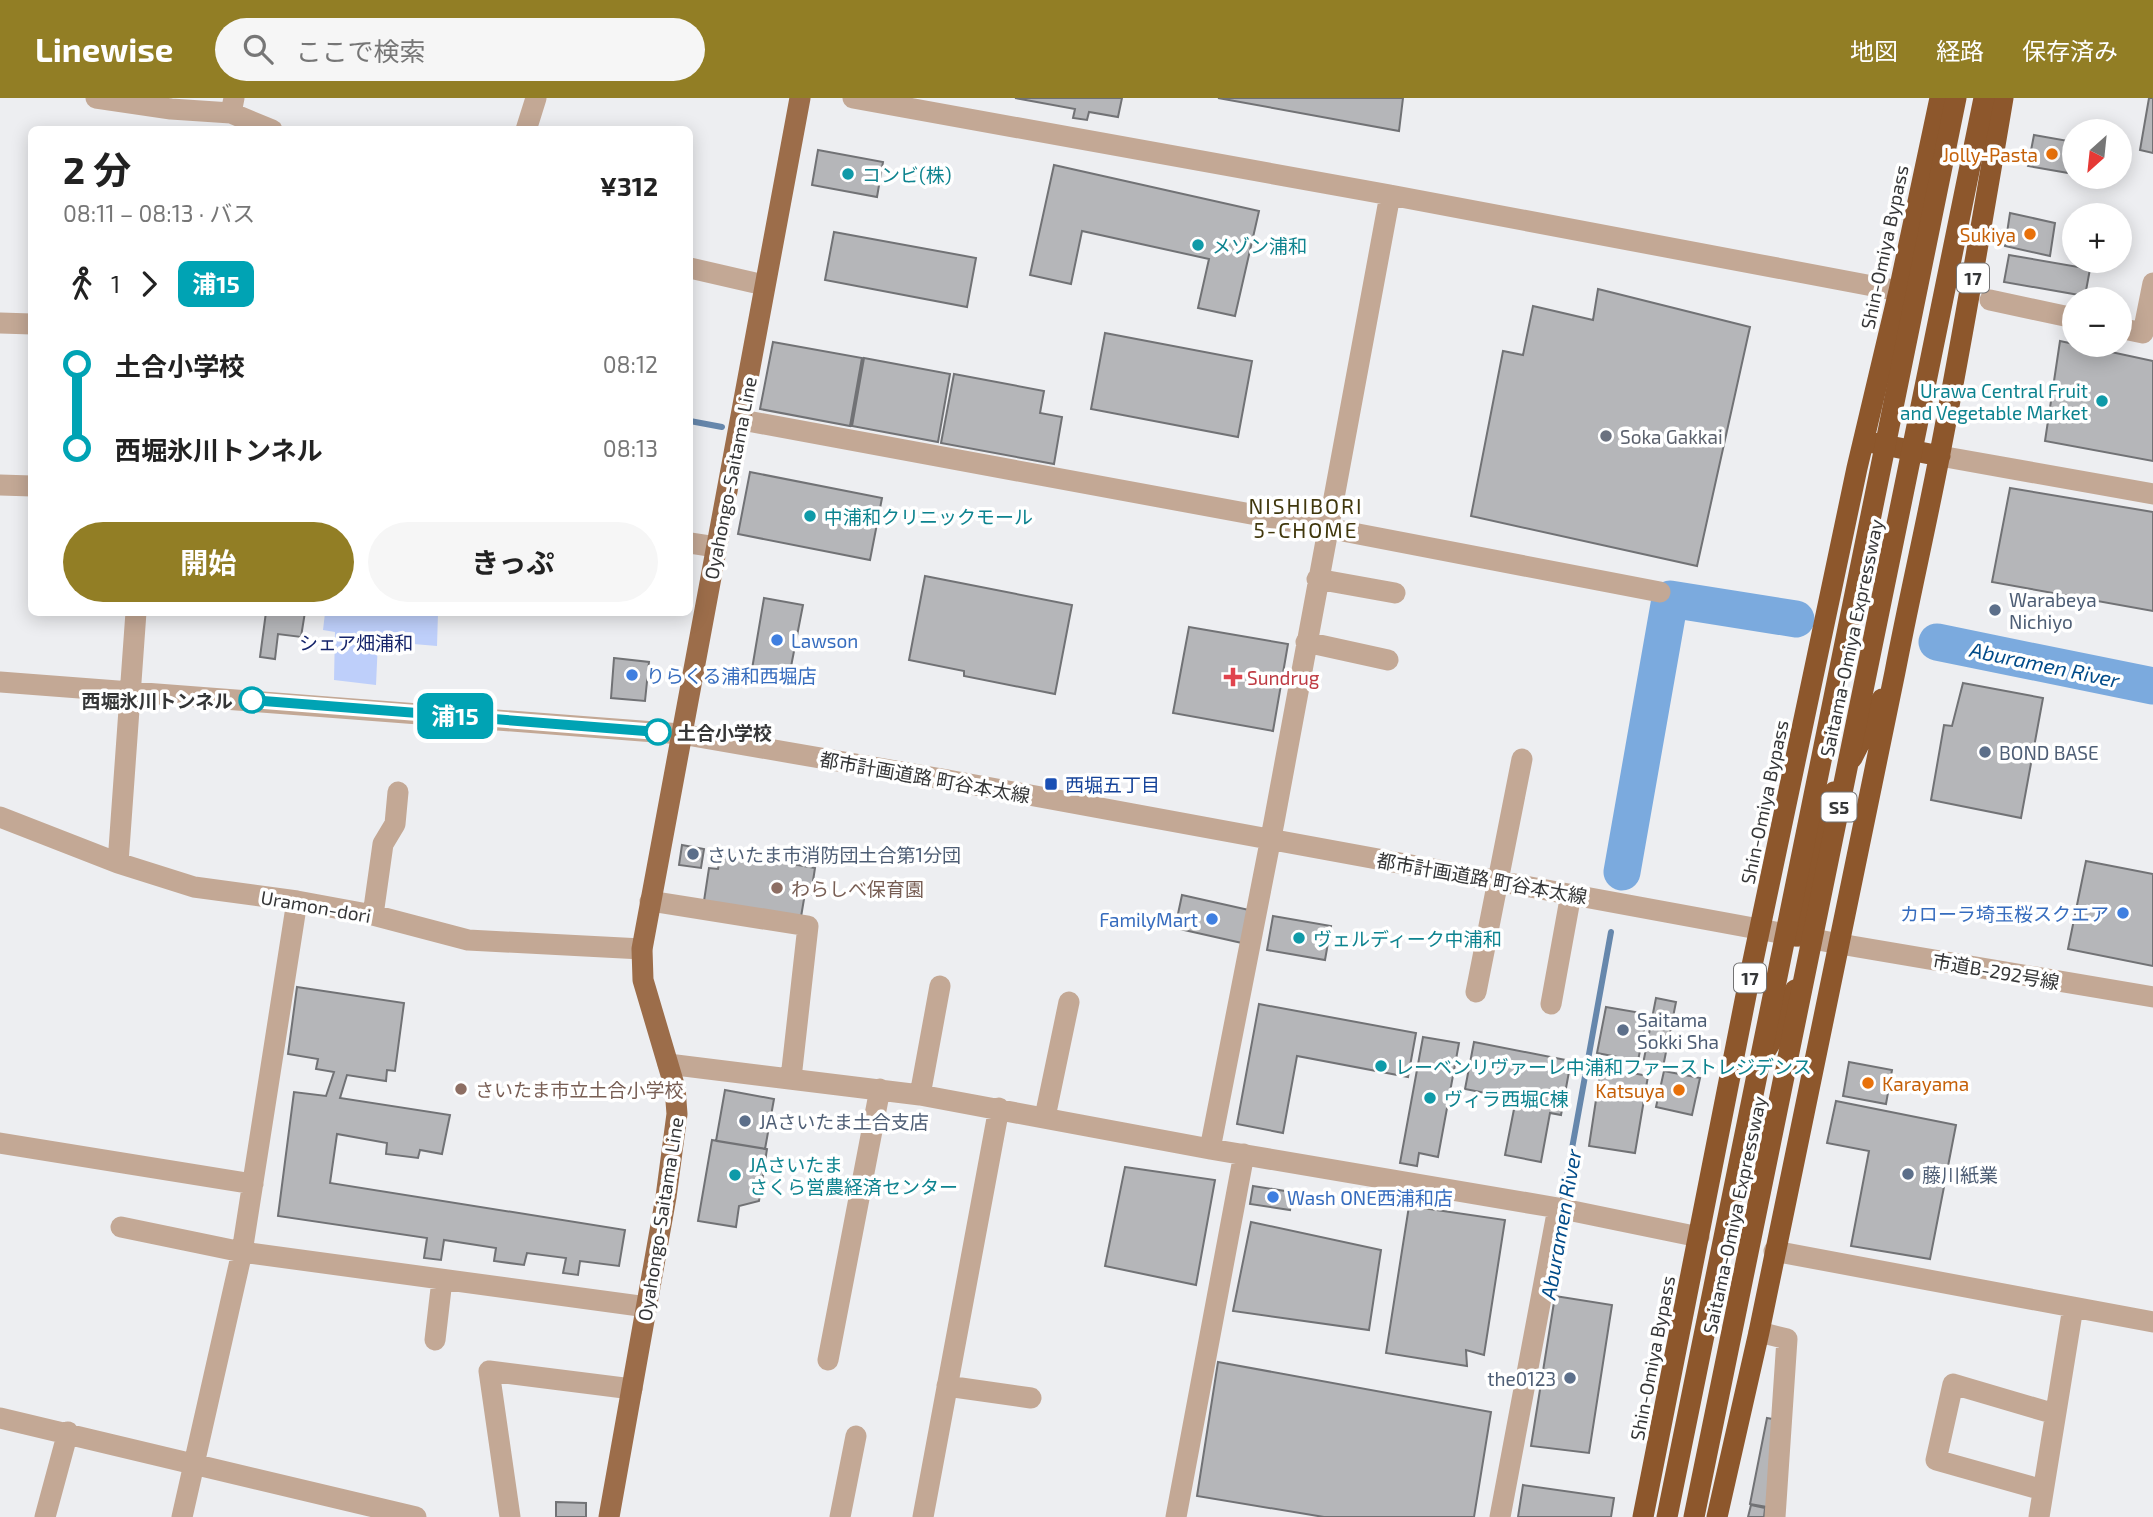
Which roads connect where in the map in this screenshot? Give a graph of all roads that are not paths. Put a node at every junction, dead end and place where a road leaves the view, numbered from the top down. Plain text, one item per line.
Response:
1 (96, 98) edge
2 (536, 98) edge
3 (800, 98) edge
4 (853, 98) edge
5 (1940, 98) edge
6 (1956, 98) edge
7 (1984, 98) edge
8 (2003, 98) edge
9 (232, 105) edge
10 (170, 119) edge
11 (266, 126) edge
12 (527, 126) edge
13 (1390, 195) junction
14 (693, 269) edge
15 (2153, 283) edge
16 (764, 285) junction
17 (1899, 292) junction
18 (1990, 300) dead end
19 (2062, 315) edge
20 (0, 323) edge
21 (28, 324) edge
22 (2132, 331) edge
23 (741, 420) junction
24 (1863, 441) junction
25 (1940, 457) junction
26 (0, 485) edge
27 (28, 486) edge
28 (2153, 494) edge
29 (1327, 528) junction
30 (693, 543) edge
31 (716, 547) junction
32 (1317, 579) junction
33 (1660, 592) dead end
34 (1395, 593) dead end
35 (136, 616) edge
36 (1306, 642) junction
37 (1388, 660) dead end
38 (1895, 672) junction
39 (0, 682) edge
40 (129, 691) junction
41 (681, 734) junction
42 (1522, 759) dead end
43 (398, 792) dead end
44 (0, 817) edge
45 (1270, 840) junction
46 (118, 863) junction
47 (1498, 881) junction
48 (1571, 894) junction
49 (297, 901) junction
50 (650, 901) junction
51 (373, 915) junction
52 (1760, 929) junction
53 (1802, 937) junction
54 (1840, 944) junction
55 (642, 949) junction
56 (940, 986) dead end
57 (1476, 992) dead end
58 (2153, 997) edge
59 (1069, 1002) dead end
60 (1550, 1004) dead end
61 (668, 1063) junction
62 (791, 1078) junction
63 (880, 1089) junction
64 (920, 1095) junction
65 (999, 1108) junction
66 (1045, 1117) junction
67 (1719, 1141) junction
68 (0, 1143) edge
69 (1210, 1149) junction
70 (1244, 1154) junction
71 (253, 1184) junction
72 (1560, 1208) junction
73 (121, 1227) dead end
74 (1699, 1237) junction
75 (1774, 1251) junction
76 (242, 1252) junction
77 (442, 1280) junction
78 (646, 1307) junction
79 (2073, 1307) junction
80 (2153, 1322) edge
81 (1759, 1332) junction
82 (435, 1340) dead end
83 (828, 1360) dead end
84 (947, 1386) junction
85 (632, 1389) junction
86 (1031, 1398) dead end
87 (2055, 1414) junction
88 (0, 1418) edge
89 (68, 1432) junction
90 (856, 1436) dead end
91 (193, 1463) junction
92 (2043, 1490) junction
93 (45, 1517) edge
94 (182, 1517) edge
95 (416, 1517) edge
96 (510, 1517) edge
97 (609, 1517) edge
98 (840, 1517) edge
99 (923, 1517) edge
100 (1176, 1517) edge
101 (1500, 1517) edge
102 (1643, 1517) edge
103 (1667, 1517) edge
104 (1694, 1517) edge
105 (1717, 1517) edge
106 (1775, 1517) edge
107 (2039, 1517) edge

1 - 10 street
2 - 12 street
3 - 16 main road, Oyahongo-Saitama Line
4 - 13 street
5 - 17 highway, Shin-Omiya Bypass / 17
6 - 103 highway, Saitama-Omiya Expressway / S5, bridge
7 - 104 highway, Saitama-Omiya Expressway / S5, bridge
8 - 25 highway, 17
9 - 10 street
9 - 11 street
13 - 17 street
13 - 29 street
14 - 16 street
15 - 22 street
16 - 23 main road, Oyahongo-Saitama Line
17 - 24 highway, Shin-Omiya Bypass / 17
18 - 19 street
20 - 21 street
23 - 29 street
23 - 31 main road, Oyahongo-Saitama Line
24 - 25 highway
24 - 52 highway, Shin-Omiya Bypass / 17
25 - 28 street
25 - 38 highway, 17
26 - 27 street
29 - 32 street
29 - 33 street
30 - 31 street
31 - 41 main road, Oyahongo-Saitama Line
32 - 34 street
32 - 36 street
35 - 40 street
36 - 37 street
36 - 45 street
38 - 53 highway
38 - 54 highway, 17
39 - 40 street, 都市計画道路 町谷本太線
40 - 41 street, 都市計画道路 町谷本太線
40 - 46 street
41 - 45 street, 都市計画道路 町谷本太線
41 - 50 main road, Oyahongo-Saitama Line
42 - 47 street
43 - 51 street
44 - 46 street, Uramon-dori
45 - 47 street, 都市計画道路 町谷本太線
45 - 69 street
46 - 49 street, Uramon-dori
47 - 48 street, 都市計画道路 町谷本太線
47 - 57 street
48 - 52 street, 都市計画道路 町谷本太線
48 - 60 street
49 - 51 street, Uramon-dori
49 - 71 street
50 - 55 main road, Oyahongo-Saitama Line
50 - 62 street
51 - 55 street, Uramon-dori
52 - 53 street, 都市計画道路 町谷本太線
52 - 67 highway, Shin-Omiya Bypass / 17
53 - 54 street, 都市計画道路 町谷本太線
53 - 67 highway
54 - 58 street, 市道B-292号線
54 - 75 highway, 17
55 - 61 main road, Oyahongo-Saitama Line
56 - 64 street
59 - 66 street
61 - 62 street
61 - 78 main road, Oyahongo-Saitama Line
62 - 63 street
63 - 64 street
63 - 83 street
64 - 65 street
65 - 66 street
65 - 84 street
66 - 69 street
67 - 74 highway, Shin-Omiya Bypass / 17
68 - 71 street
69 - 70 street
70 - 72 street
70 - 100 street
71 - 76 street
72 - 74 street
72 - 101 street
73 - 76 street
74 - 102 highway, Shin-Omiya Bypass / 17
75 - 79 street
75 - 81 highway, 17
76 - 77 street
76 - 91 street
77 - 78 street
77 - 82 street
78 - 85 main road, Oyahongo-Saitama Line
79 - 80 street
79 - 87 street
81 - 105 highway, 17
81 - 106 street
84 - 86 street
84 - 99 street
85 - 96 street
85 - 97 main road, Oyahongo-Saitama Line
87 - 92 street
87 - 92 street
88 - 89 street
89 - 91 street
89 - 93 street
90 - 98 street
91 - 94 street
91 - 95 street
92 - 107 street

